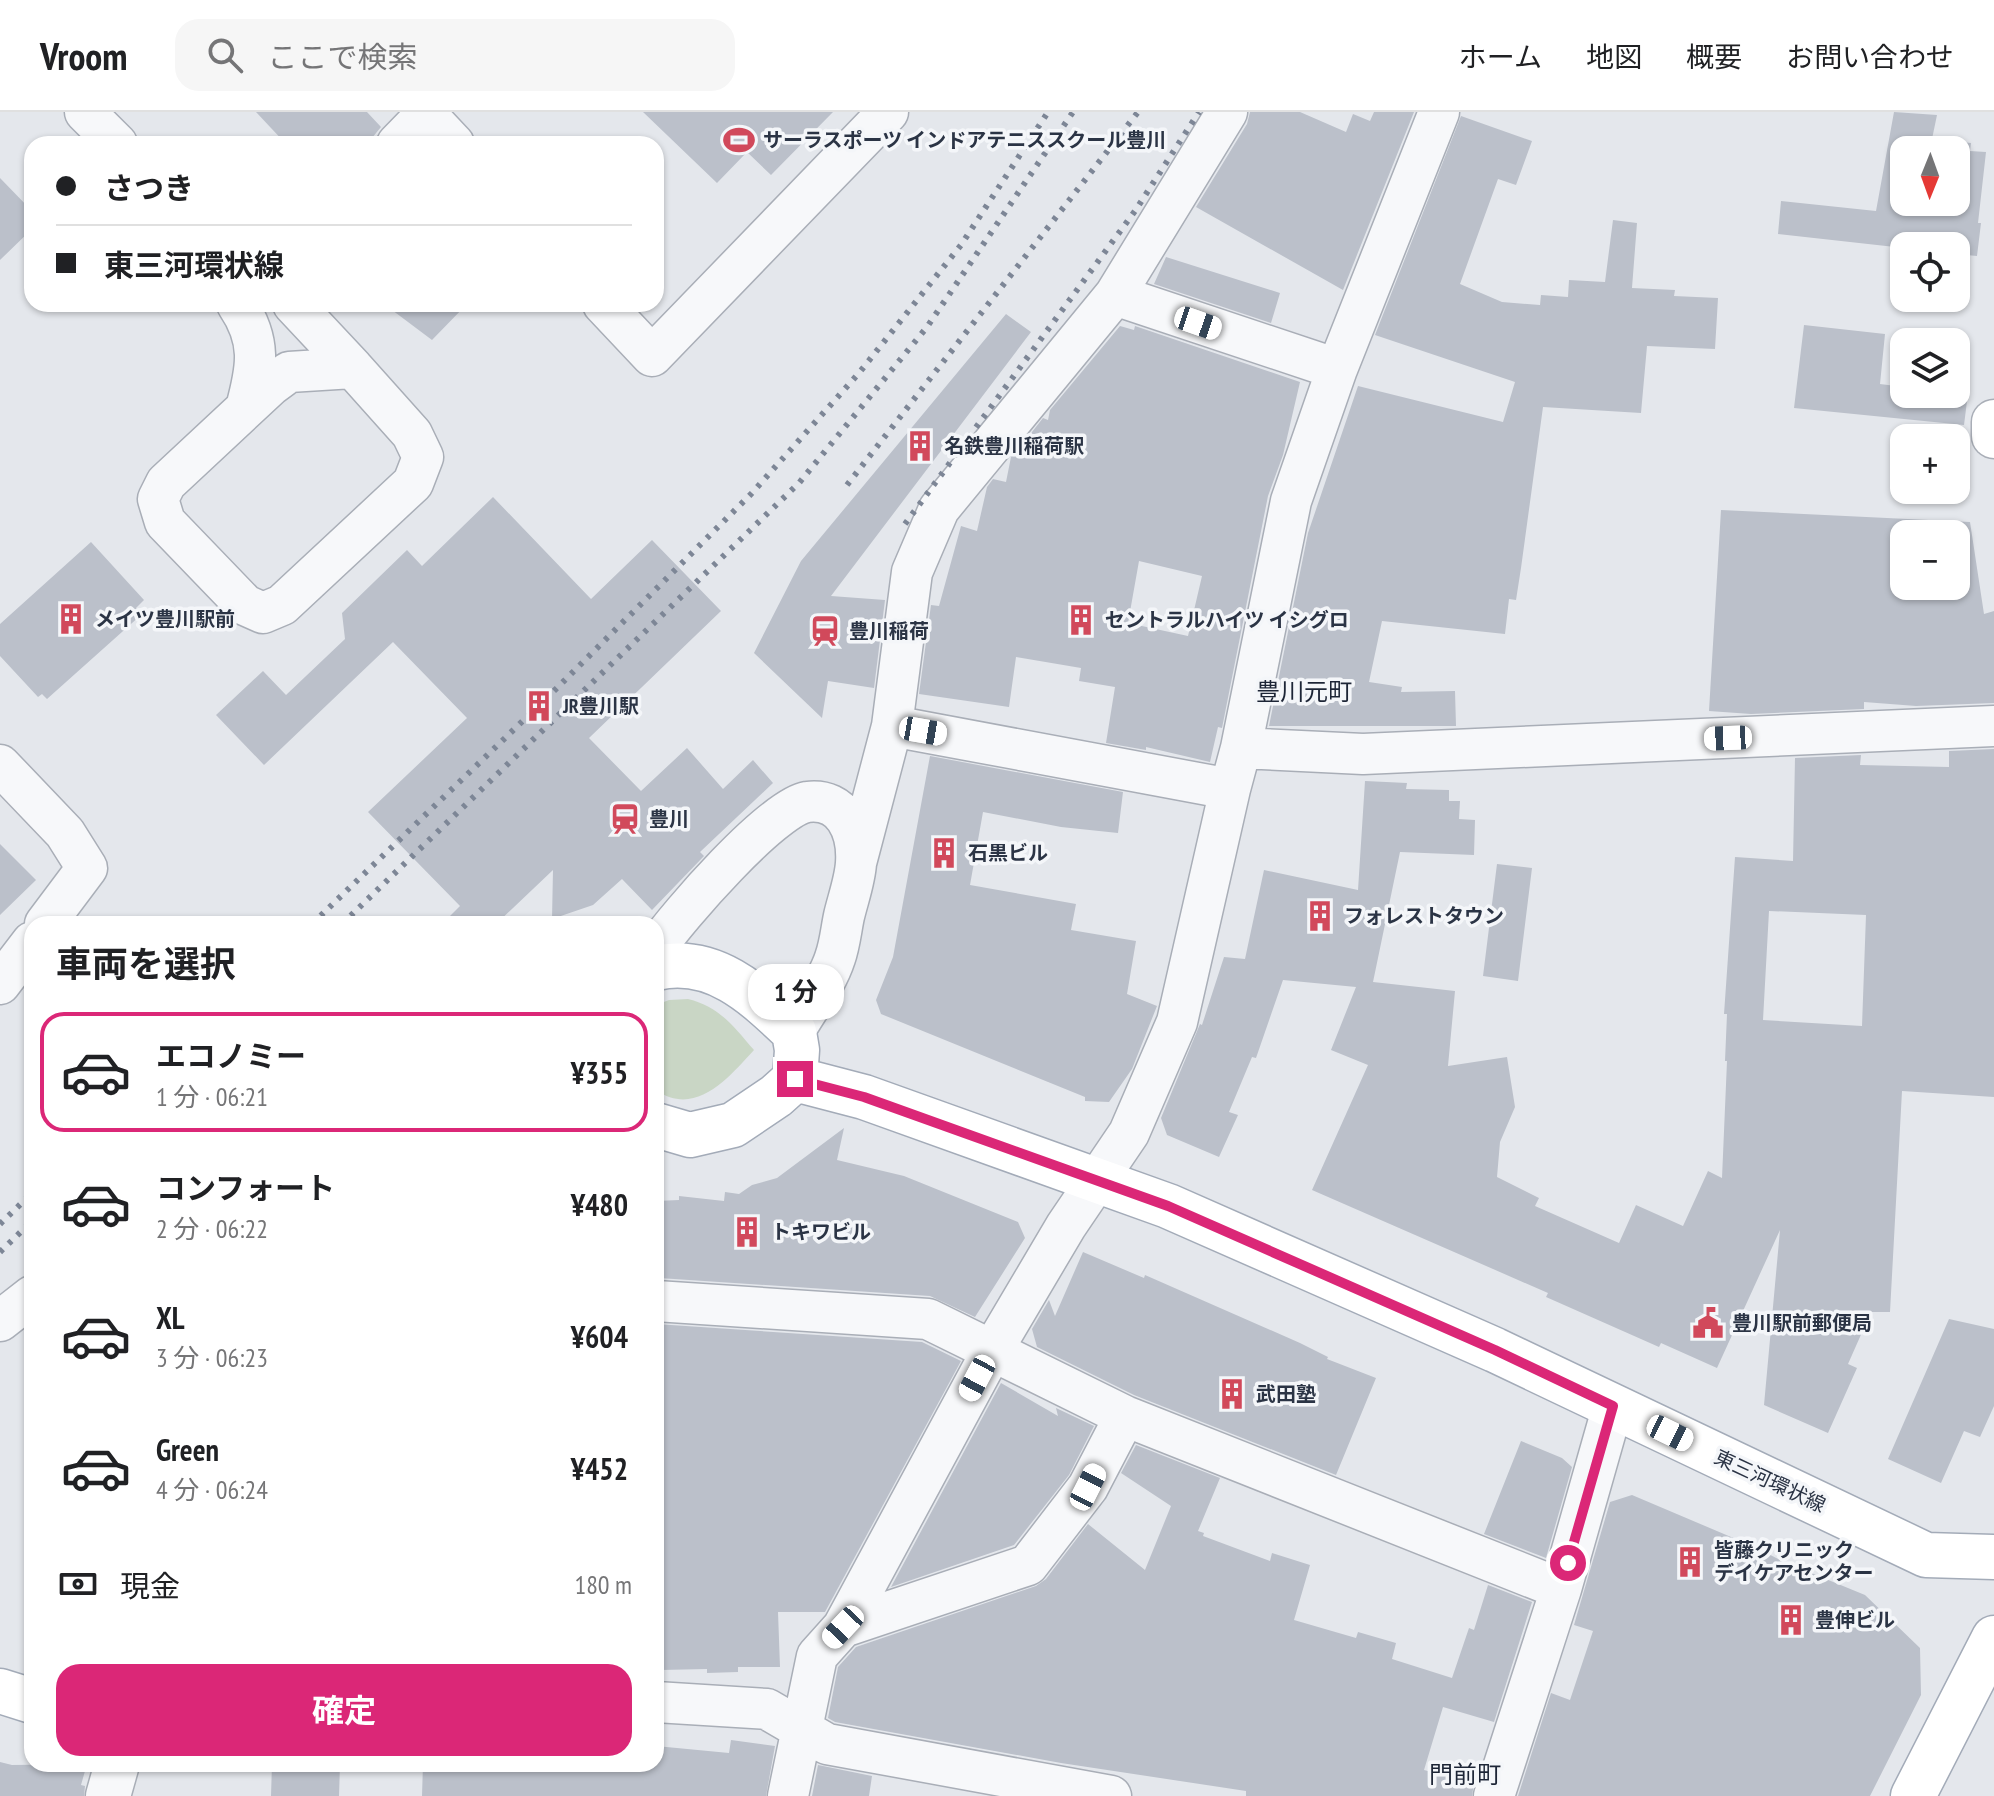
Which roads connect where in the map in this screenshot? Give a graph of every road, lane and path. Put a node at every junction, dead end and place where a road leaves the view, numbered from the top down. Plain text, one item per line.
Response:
1 (85, 112) edge
2 (888, 112) edge
3 (1227, 112) edge
4 (1439, 112) edge
5 (427, 113) edge
6 (109, 136) edge
7 (405, 136) edge
8 (447, 136) edge
9 (1115, 295) junction
10 (241, 312) edge
11 (300, 312) edge
12 (611, 312) edge
13 (353, 368) junction
14 (1337, 369) junction
15 (246, 408) junction
16 (1994, 422) edge
17 (1994, 436) edge
18 (892, 726) junction
19 (1994, 726) edge
20 (1241, 748) junction
21 (0, 765) edge
22 (1230, 789) junction
23 (857, 802) junction
24 (51, 916) edge
25 (664, 938) edge
26 (24, 952) edge
27 (664, 968) edge
28 (0, 984) edge
29 (794, 1032) junction
30 (795, 1079) junction
31 (664, 1127) edge
32 (1098, 1180) junction
33 (24, 1302) edge
34 (664, 1302) edge
35 (0, 1321) edge
36 (992, 1351) junction
37 (1613, 1406) junction
38 (1125, 1416) junction
39 (1994, 1557) edge
40 (1561, 1589) junction
41 (843, 1627) junction
42 (1994, 1638) edge
43 (0, 1691) edge
44 (24, 1698) edge
45 (664, 1703) edge
46 (803, 1730) junction
47 (115, 1772) edge
48 (108, 1796) edge
49 (788, 1796) edge
50 (1111, 1796) edge
51 (1494, 1796) edge
52 (1913, 1796) edge

1 - 6 street
2 - 12 street
3 - 9 street
4 - 14 street
5 - 7 street
5 - 8 street
9 - 14 street
9 - 18 street
10 - 15 street
11 - 13 street
13 - 15 street
13 - 15 street
14 - 20 street
16 - 17 main road
18 - 22 street
18 - 23 street
19 - 20 street
20 - 22 street
21 - 24 street
22 - 32 street
23 - 25 street
23 - 29 street
26 - 28 street
27 - 29 main road
29 - 30 main road
30 - 31 main road
30 - 32 main road, 東三河環状線
32 - 36 street
32 - 37 main road, 東三河環状線
33 - 35 street
34 - 36 street
36 - 38 street
36 - 41 street
37 - 39 main road, 東三河環状線
37 - 40 street
38 - 40 street
38 - 41 street
40 - 51 street
41 - 46 street
42 - 52 main road
43 - 44 main road
45 - 46 street
46 - 49 street
46 - 50 street
47 - 48 street

